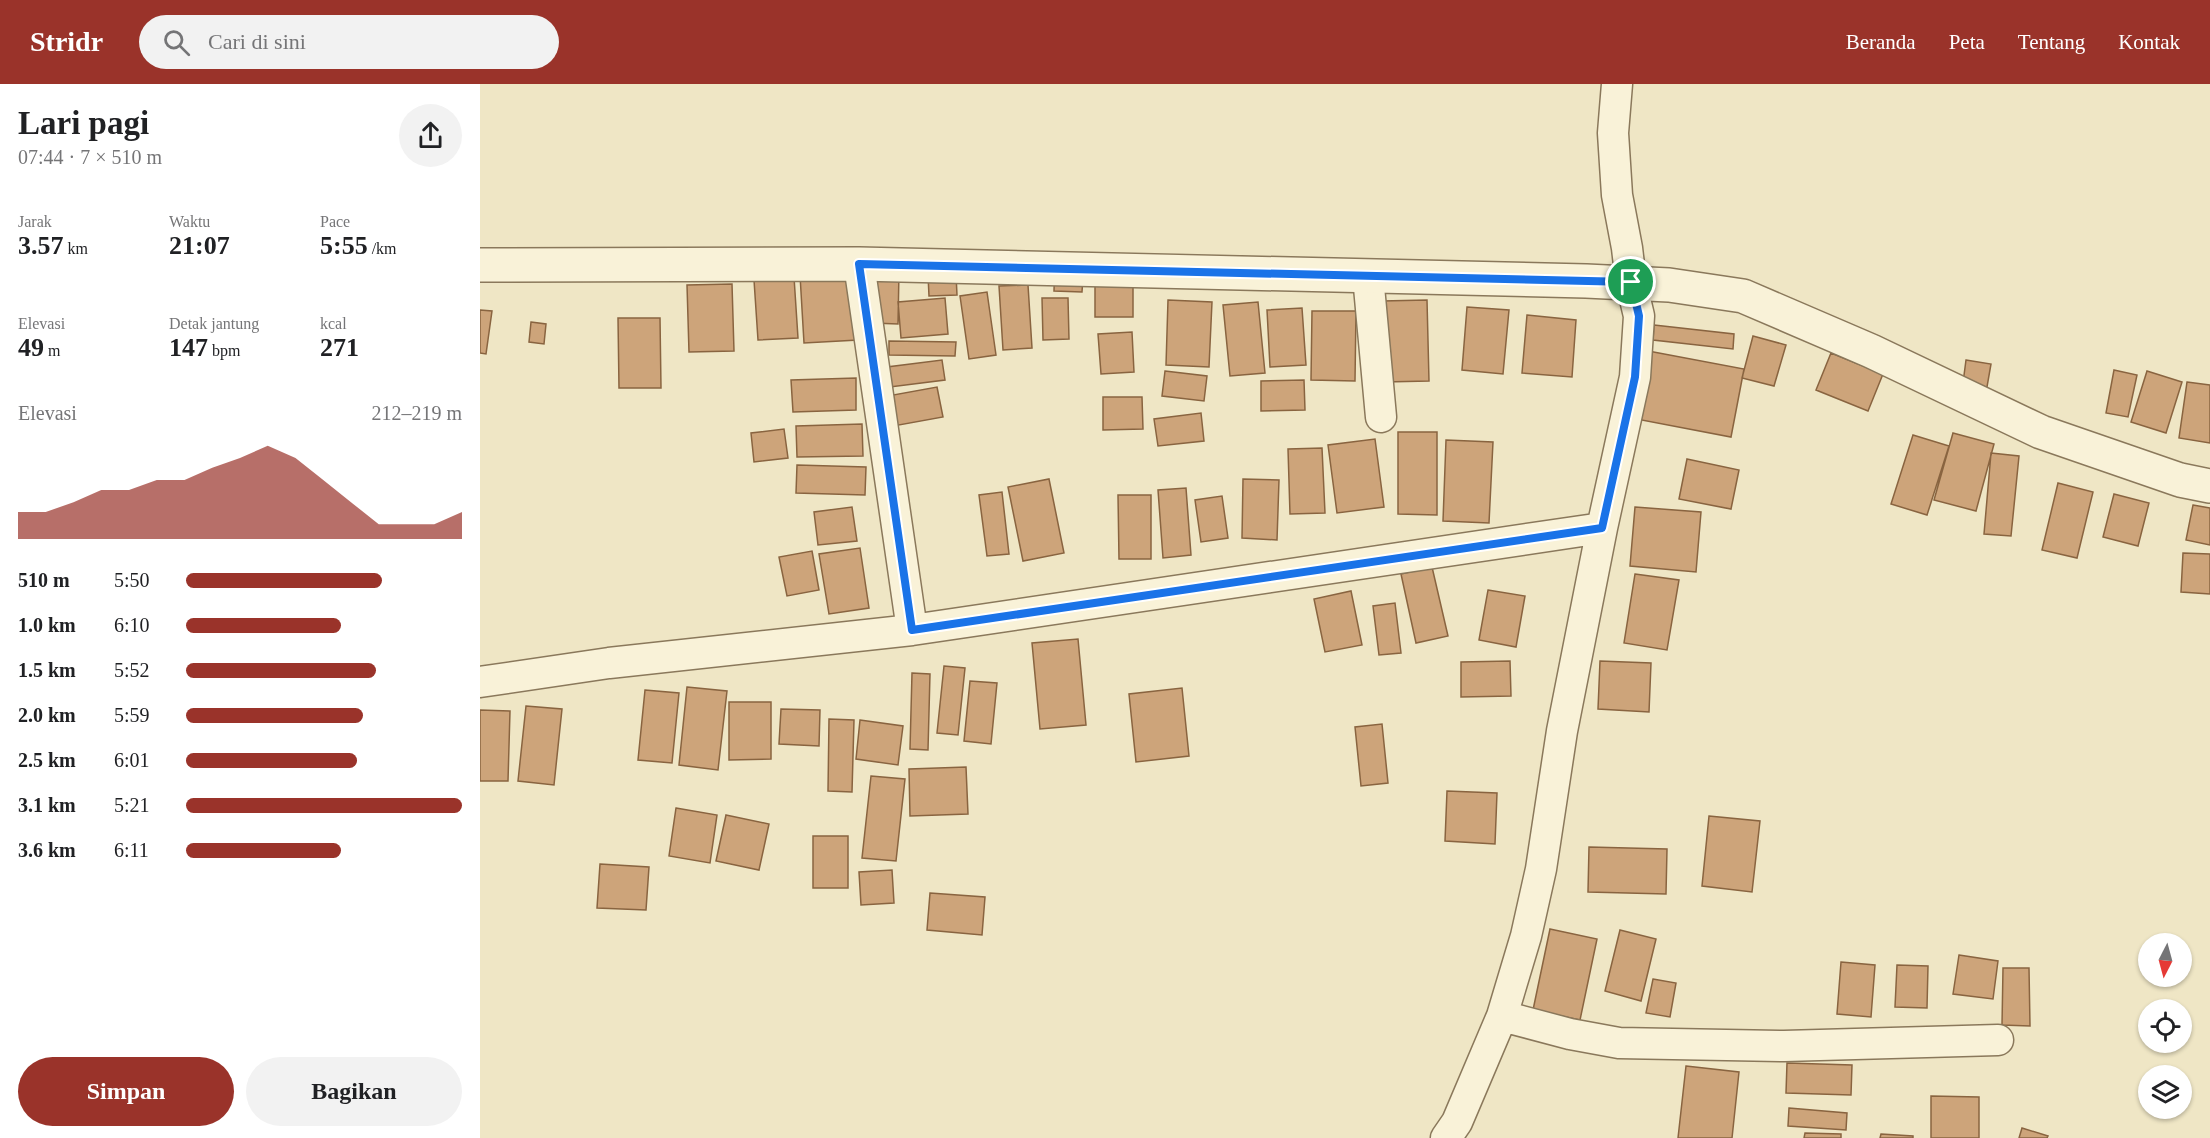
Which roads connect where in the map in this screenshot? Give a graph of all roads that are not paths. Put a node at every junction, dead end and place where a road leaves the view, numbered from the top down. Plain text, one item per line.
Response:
1 (1617, 84) edge
2 (859, 264) junction
3 (480, 265) edge
4 (1368, 276) junction
5 (1631, 282) junction
6 (1381, 417) dead end
7 (2210, 486) edge
8 (1602, 528) junction
9 (912, 630) junction
10 (480, 682) edge
11 (1502, 1016) junction
12 (1998, 1040) dead end
13 (1446, 1138) edge

1 - 5 street
2 - 3 street
2 - 4 street
2 - 9 street
4 - 5 street
4 - 6 street
5 - 7 street
5 - 8 street
8 - 9 street
8 - 11 street
9 - 10 street
11 - 12 street
11 - 13 street

